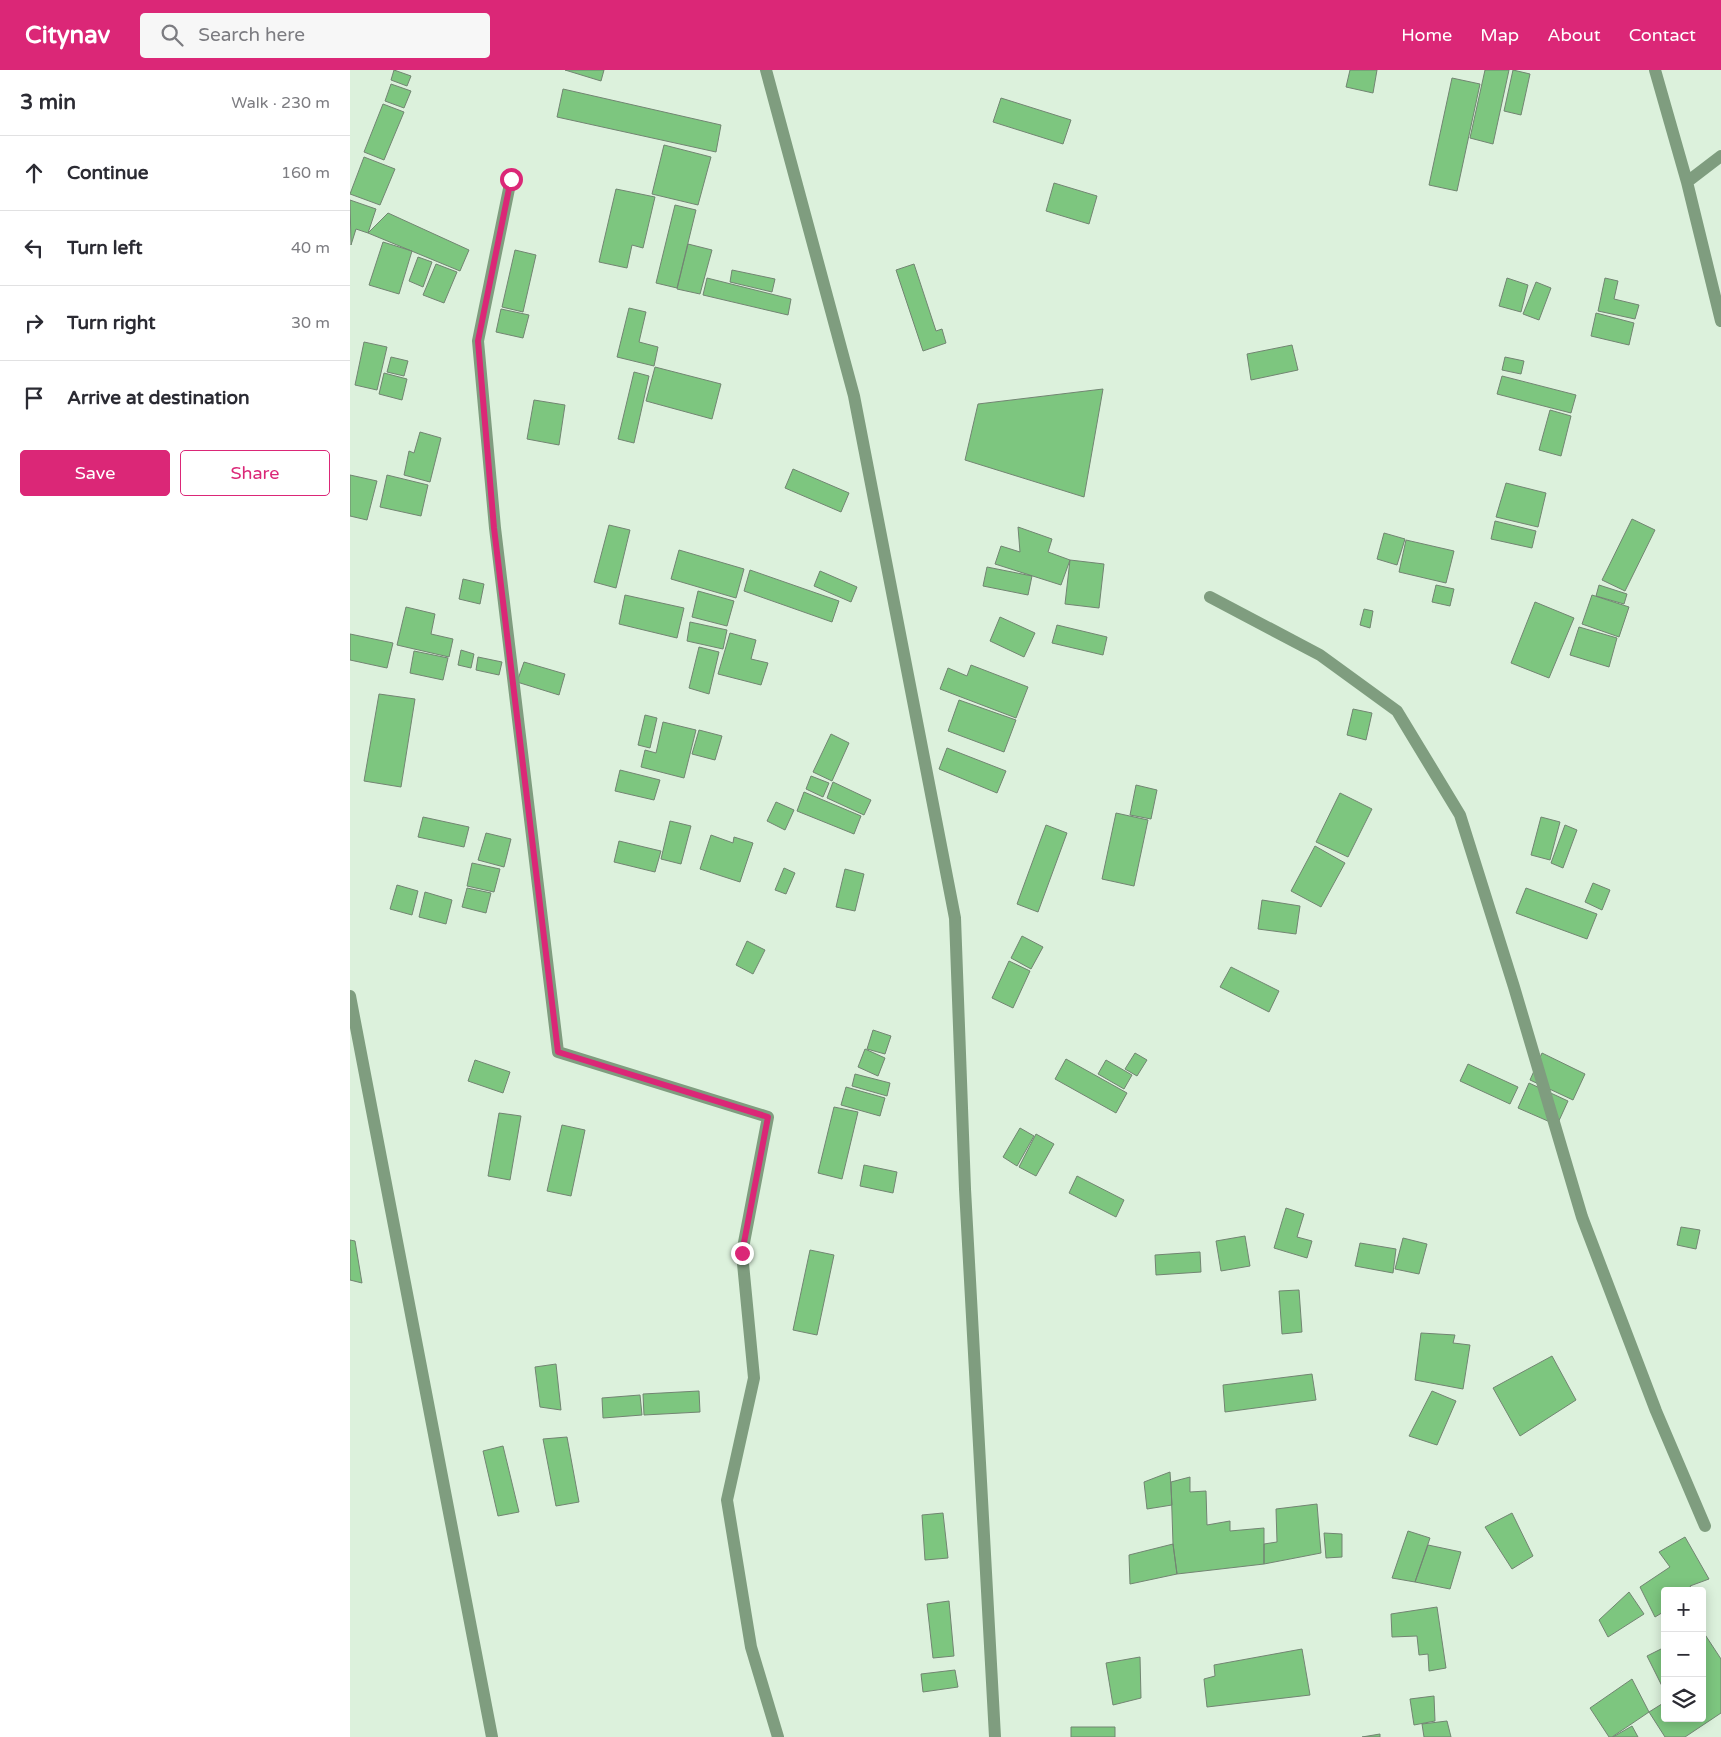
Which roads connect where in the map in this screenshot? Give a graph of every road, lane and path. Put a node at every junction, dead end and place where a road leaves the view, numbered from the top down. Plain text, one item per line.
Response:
1 (766, 70) edge
2 (1655, 70) edge
3 (1721, 156) edge
4 (511, 179) dead end
5 (1688, 182) junction
6 (1721, 321) edge
7 (1210, 597) dead end
8 (350, 996) edge
9 (1705, 1526) dead end
10 (492, 1737) edge
11 (778, 1737) edge
12 (995, 1737) edge

1 - 12 street
2 - 5 street
3 - 5 street
4 - 11 street
5 - 6 street
7 - 9 street
8 - 10 street

